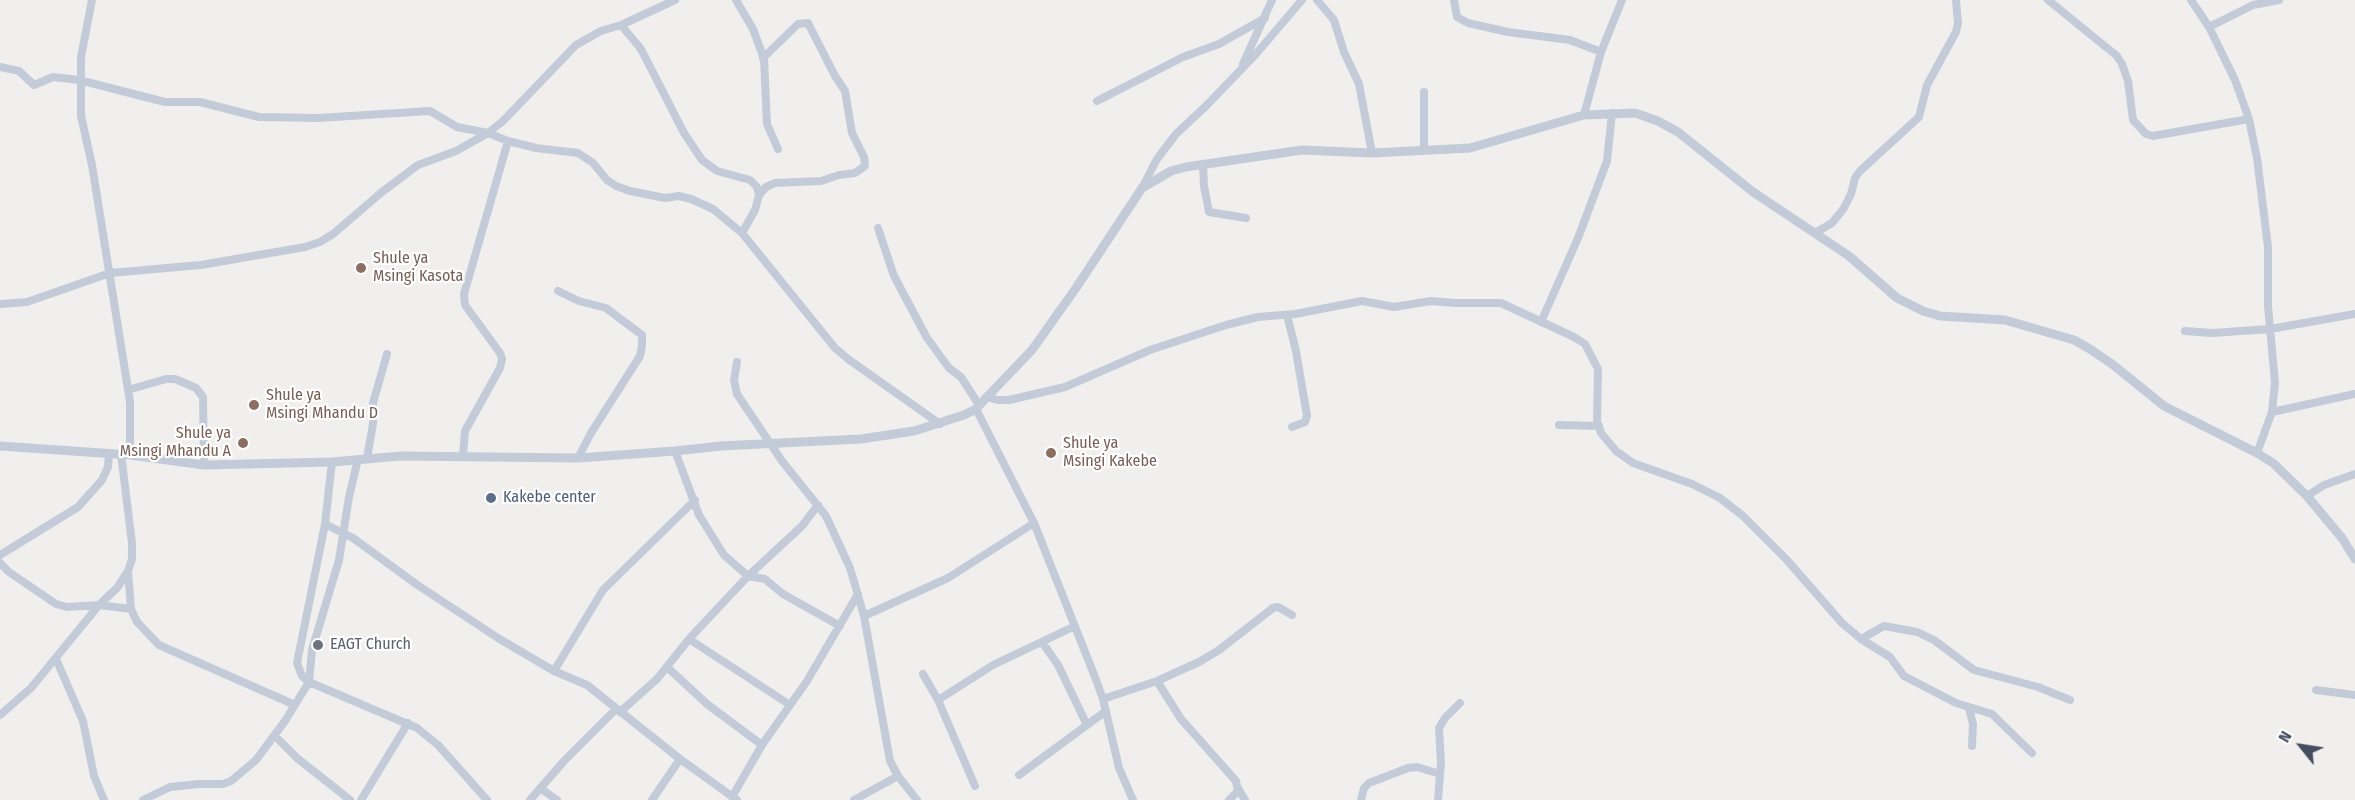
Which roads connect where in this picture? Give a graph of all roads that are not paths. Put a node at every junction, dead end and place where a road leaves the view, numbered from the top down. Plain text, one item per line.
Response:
1 (92, 0) edge
2 (675, 0) edge
3 (736, 0) edge
4 (1272, 0) edge
5 (1302, 0) edge
6 (1317, 0) edge
7 (1454, 0) edge
8 (1622, 0) edge
9 (1956, 0) edge
10 (2048, 0) edge
11 (2191, 0) edge
12 (2279, 0) edge
13 (1265, 18) junction
14 (621, 25) junction
15 (2209, 27) junction
16 (1601, 52) junction
17 (763, 57) junction
18 (0, 67) edge
19 (1238, 72) junction
20 (80, 80) junction
21 (1424, 92) dead end
22 (1097, 101) dead end
23 (1612, 113) junction
24 (1584, 115) junction
25 (2250, 118) junction
26 (488, 133) junction
27 (508, 141) junction
28 (778, 149) dead end
29 (1424, 149) junction
30 (1371, 153) junction
31 (1203, 165) junction
32 (1142, 188) junction
33 (759, 195) junction
34 (1246, 218) dead end
35 (878, 228) dead end
36 (742, 233) junction
37 (1815, 233) junction
38 (110, 273) junction
39 (558, 291) dead end
40 (0, 304) edge
41 (2355, 314) edge
42 (1287, 315) junction
43 (1541, 322) junction
44 (2270, 329) junction
45 (2185, 332) dead end
46 (387, 354) dead end
47 (738, 362) dead end
48 (128, 390) junction
49 (2355, 394) edge
50 (987, 397) junction
51 (977, 407) junction
52 (2272, 412) junction
53 (940, 424) junction
54 (1559, 424) dead end
55 (1599, 426) junction
56 (1292, 427) dead end
57 (771, 443) junction
58 (0, 446) edge
59 (675, 451) junction
60 (2257, 453) junction
61 (109, 454) junction
62 (125, 455) junction
63 (463, 455) junction
64 (363, 458) junction
65 (578, 458) junction
66 (332, 462) junction
67 (204, 465) junction
68 (2355, 474) edge
69 (2307, 496) junction
70 (695, 500) junction
71 (818, 505) junction
72 (1034, 523) junction
73 (325, 524) junction
74 (343, 533) junction
75 (0, 555) edge
76 (2355, 558) edge
77 (0, 564) edge
78 (128, 571) junction
79 (748, 576) junction
80 (858, 594) junction
81 (99, 605) junction
82 (130, 609) junction
83 (1292, 615) dead end
84 (864, 616) junction
85 (840, 626) junction
86 (1075, 626) junction
87 (689, 639) junction
88 (1861, 639) junction
89 (1042, 642) junction
90 (56, 659) junction
91 (667, 667) junction
92 (554, 671) junction
93 (923, 674) dead end
94 (1157, 681) junction
95 (309, 682) junction
96 (2316, 690) dead end
97 (2355, 694) edge
98 (1102, 699) junction
99 (938, 700) junction
100 (2070, 700) dead end
101 (1460, 703) dead end
102 (295, 705) junction
103 (790, 705) junction
104 (1969, 708) junction
105 (618, 710) junction
106 (1106, 711) junction
107 (0, 715) edge
108 (408, 723) junction
109 (1087, 725) junction
110 (275, 736) junction
111 (762, 745) junction
112 (1972, 746) dead end
113 (2032, 753) dead end
114 (680, 759) junction
115 (1440, 774) junction
116 (1019, 775) dead end
117 (898, 776) junction
118 (975, 786) dead end
119 (540, 788) junction
120 (1238, 788) junction
121 (735, 799) edge
122 (104, 800) edge
123 (143, 800) edge
124 (350, 800) edge
125 (361, 800) edge
126 (487, 800) edge
127 (530, 800) edge
128 (557, 800) edge
129 (652, 800) edge
130 (854, 800) edge
131 (917, 800) edge
132 (1133, 800) edge
133 (1229, 800) edge
134 (1245, 800) edge
135 (1361, 800) edge
136 (1437, 800) edge

1 - 20 street
2 - 14 street
3 - 17 street
4 - 13 street
5 - 19 street
6 - 30 street
7 - 16 street
8 - 16 street
9 - 37 street
10 - 25 street
11 - 15 street
12 - 15 street
13 - 19 street
13 - 22 street
14 - 26 street
14 - 33 street
15 - 25 street
16 - 24 street
17 - 28 street
17 - 33 street
18 - 20 street
19 - 32 street
20 - 26 street
20 - 38 street
21 - 29 street
23 - 24 street
23 - 37 street
23 - 43 street
24 - 29 street
25 - 44 street
26 - 27 street
26 - 38 street
27 - 36 street
27 - 63 street
29 - 30 street
30 - 31 street
31 - 32 street
31 - 34 street
32 - 50 street
33 - 36 street
35 - 51 street
36 - 53 street
37 - 60 street
38 - 40 street
38 - 48 street
39 - 65 street
41 - 44 street
42 - 43 street
42 - 50 street
42 - 56 street
43 - 55 street
44 - 45 street
44 - 52 street
46 - 64 street
47 - 57 street
48 - 62 street
48 - 67 street
49 - 52 street
50 - 51 street
51 - 53 street
51 - 72 street
52 - 60 street
53 - 57 street
54 - 55 street
55 - 88 street
57 - 59 street
57 - 71 street
58 - 61 street
59 - 65 street
59 - 70 street
60 - 69 street
61 - 62 street
61 - 75 street
62 - 67 street
62 - 78 street
63 - 64 street
63 - 65 street
64 - 66 street
64 - 74 street
66 - 67 street
66 - 73 street
68 - 69 street
69 - 76 street
70 - 79 street
70 - 92 street
71 - 79 street
71 - 80 street
72 - 84 street
72 - 86 street
73 - 74 street
73 - 95 street
74 - 92 street
74 - 95 street
77 - 81 street
78 - 81 street
78 - 82 street
79 - 85 street
79 - 87 street
80 - 84 street
80 - 85 street
81 - 82 street
81 - 90 street
82 - 102 street
83 - 94 street
84 - 117 street
85 - 103 street
86 - 89 street
86 - 98 street
87 - 91 street
87 - 103 street
88 - 100 street
88 - 104 street
89 - 99 street
89 - 109 street
90 - 107 street
90 - 122 street
91 - 105 street
91 - 111 street
92 - 105 street
93 - 99 street
94 - 98 street
94 - 120 street
95 - 102 street
95 - 108 street
96 - 97 street
98 - 106 street
99 - 118 street
101 - 115 street
102 - 110 street
103 - 111 street
104 - 112 street
104 - 113 street
105 - 114 street
105 - 119 street
106 - 109 street
106 - 132 street
108 - 125 street
108 - 126 street
109 - 116 street
110 - 123 street
110 - 124 street
111 - 121 street
114 - 121 street
114 - 129 street
115 - 135 street
115 - 136 street
117 - 130 street
117 - 131 street
119 - 127 street
119 - 128 street
120 - 133 street
120 - 134 street

